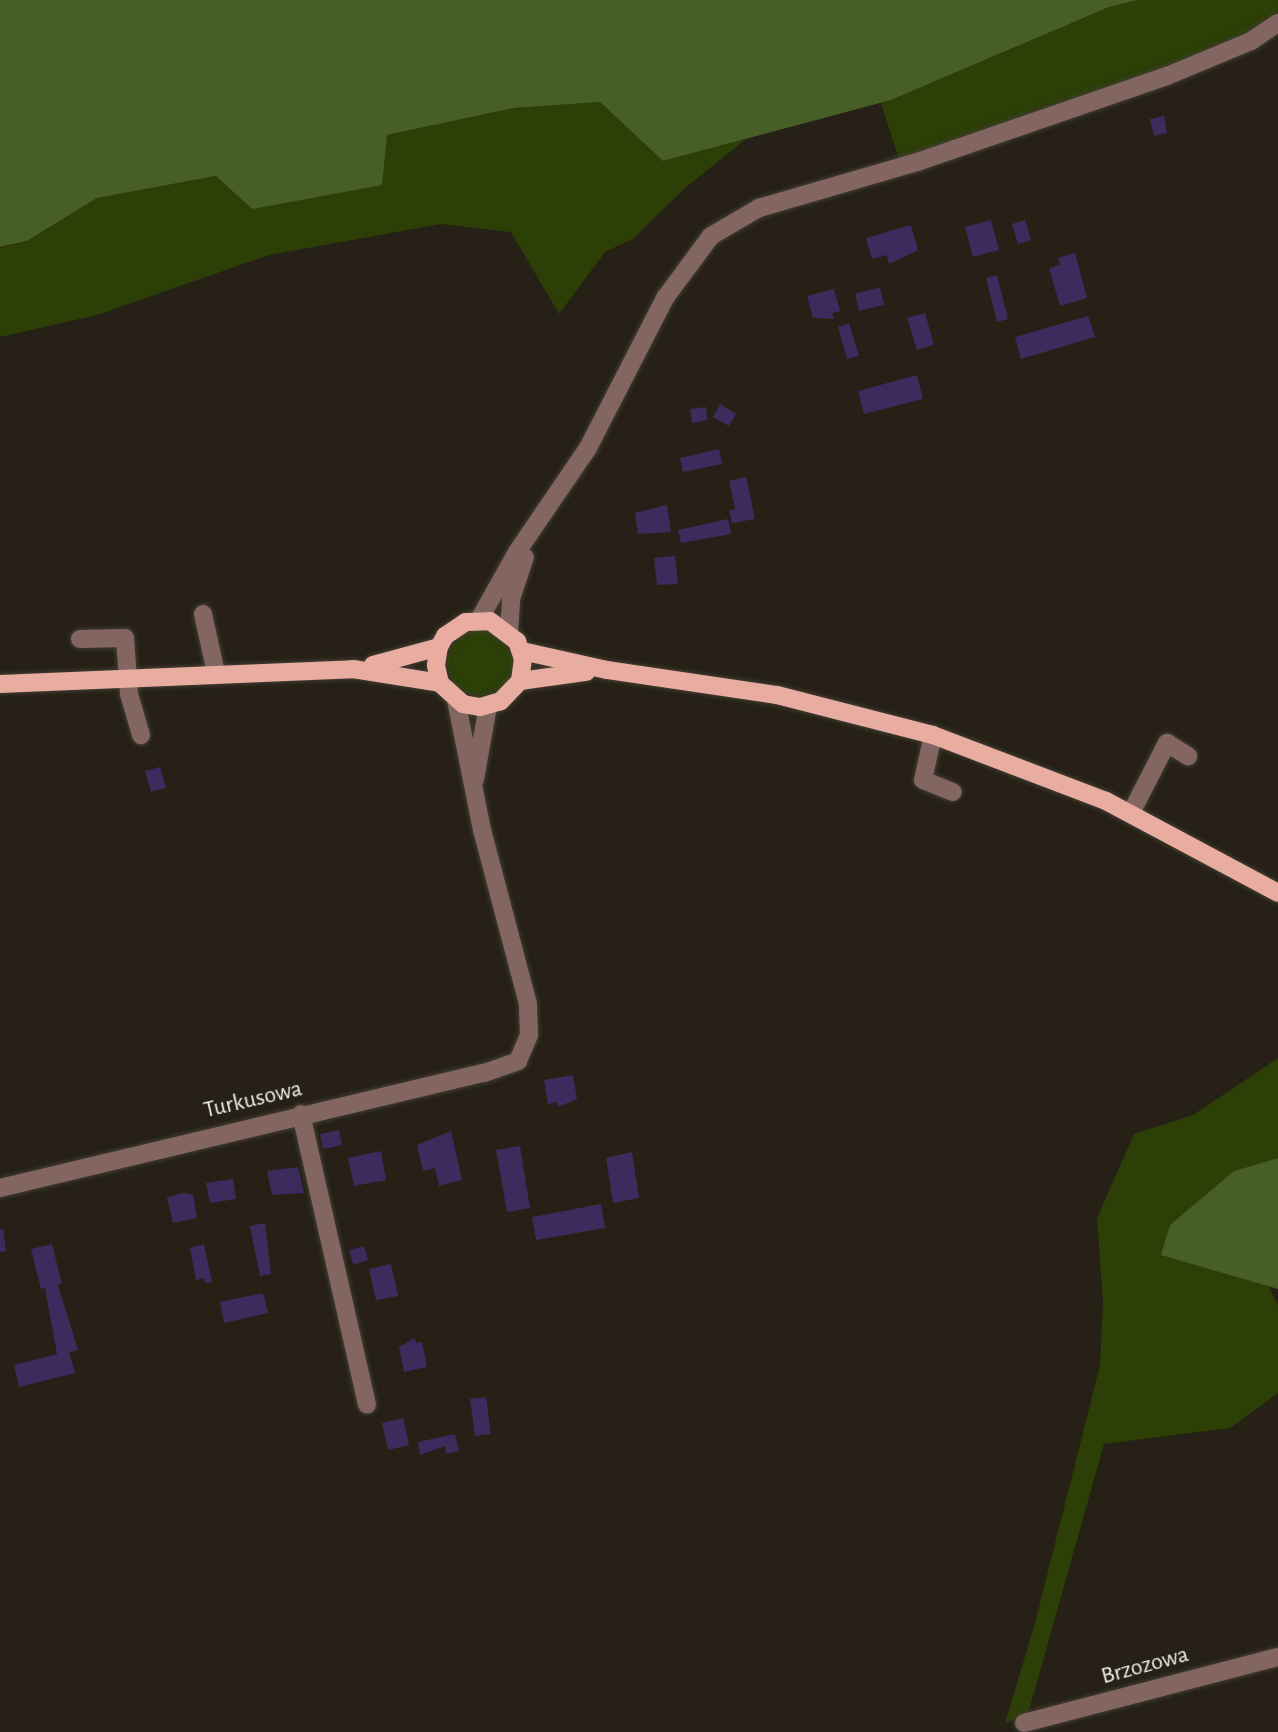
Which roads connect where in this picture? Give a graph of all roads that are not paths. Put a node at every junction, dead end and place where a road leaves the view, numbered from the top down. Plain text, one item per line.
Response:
1 (1278, 23) edge
2 (540, 521) junction
3 (203, 614) dead end
4 (479, 620) junction
5 (509, 631) junction
6 (80, 639) dead end
7 (439, 647) junction
8 (522, 651) junction
9 (353, 669) junction
10 (607, 670) junction
11 (216, 673) junction
12 (128, 678) junction
13 (520, 681) junction
14 (440, 683) junction
15 (0, 684) edge
16 (456, 700) junction
17 (488, 706) junction
18 (933, 735) junction
19 (141, 736) dead end
20 (1188, 756) dead end
21 (473, 789) junction
22 (953, 792) dead end
23 (1131, 813) junction
24 (1278, 893) edge
25 (301, 1114) junction
26 (0, 1188) edge
27 (367, 1405) dead end
28 (1278, 1657) edge
29 (1024, 1723) dead end

1 - 2 street
2 - 4 street
2 - 5 street
3 - 11 street
4 - 5 main road
4 - 7 main road
5 - 8 main road
6 - 12 street
7 - 9 main road
7 - 14 main road
8 - 10 main road
8 - 13 main road
9 - 11 main road
9 - 14 main road
10 - 13 main road
10 - 18 main road
11 - 12 main road
12 - 15 main road
12 - 19 street
13 - 17 main road
14 - 16 main road
16 - 17 main road
16 - 21 street
17 - 21 street
18 - 22 street
18 - 23 main road
20 - 23 street
21 - 25 street, Turkusowa
23 - 24 main road
25 - 26 street, Turkusowa
25 - 27 street
28 - 29 street, Brzozowa

